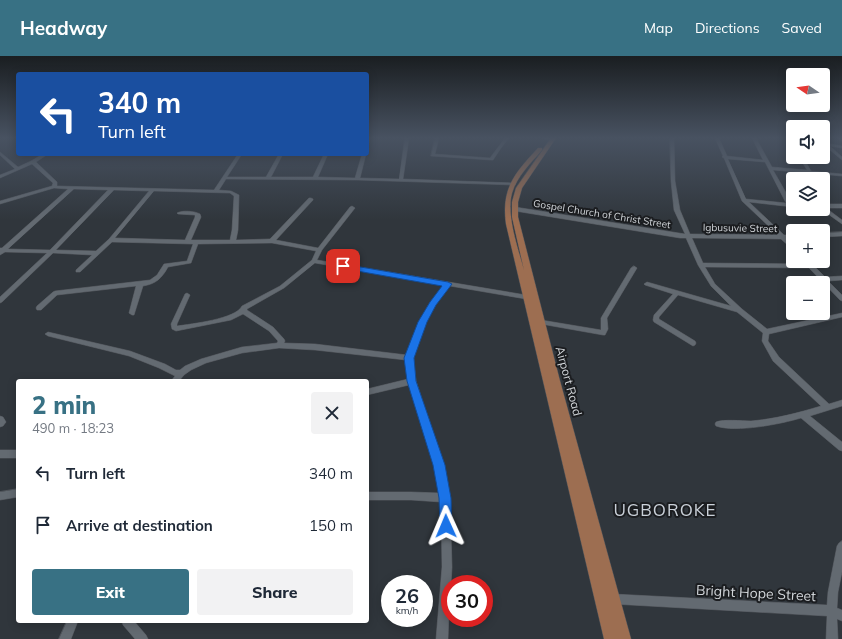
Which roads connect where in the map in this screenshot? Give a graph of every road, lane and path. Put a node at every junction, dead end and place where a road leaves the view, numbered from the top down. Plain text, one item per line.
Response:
1 (13, 165) edge
2 (27, 165) edge
3 (36, 165) edge
4 (233, 165) edge
5 (275, 165) edge
6 (321, 165) edge
7 (361, 165) edge
8 (403, 165) edge
9 (526, 165) edge
10 (533, 165) edge
11 (673, 165) edge
12 (728, 165) edge
13 (768, 165) edge
14 (806, 165) edge
15 (770, 168) junction
16 (18, 170) junction
17 (810, 172) joint
18 (830, 174) edge
19 (842, 175) edge
20 (0, 177) edge
21 (224, 178) junction
22 (268, 178) junction
23 (315, 178) junction
24 (357, 179) junction
25 (401, 180) junction
26 (514, 184) junction
27 (54, 187) junction
28 (73, 187) junction
29 (112, 189) junction
30 (152, 190) junction
31 (215, 192) junction
32 (786, 195) edge
33 (311, 199) dead end
34 (744, 200) junction
35 (0, 203) edge
36 (786, 204) edge
37 (842, 206) edge
38 (830, 207) edge
39 (352, 208) dead end
40 (515, 210) junction
41 (180, 213) dead end
42 (830, 213) edge
43 (842, 222) edge
44 (842, 234) edge
45 (830, 235) edge
46 (688, 236) junction
47 (784, 238) joint
48 (111, 240) junction
49 (233, 241) junction
50 (272, 241) junction
51 (187, 242) junction
52 (196, 242) junction
53 (319, 250) junction
54 (1, 251) edge
55 (51, 252) junction
56 (98, 253) junction
57 (314, 261) junction
58 (701, 265) junction
59 (786, 266) edge
60 (634, 268) dead end
61 (813, 268) edge
62 (78, 271) dead end
63 (820, 276) edge
64 (842, 278) edge
65 (830, 279) edge
66 (140, 284) junction
67 (448, 284) junction
68 (647, 284) dead end
69 (830, 286) edge
70 (677, 293) junction
71 (187, 295) dead end
72 (526, 297) junction
73 (842, 299) edge
74 (0, 301) edge
75 (39, 308) dead end
76 (244, 311) junction
77 (740, 311) junction
78 (132, 313) dead end
79 (842, 315) edge
80 (541, 322) junction
81 (766, 332) junction
82 (48, 334) dead end
83 (693, 343) dead end
84 (279, 345) junction
85 (409, 358) junction
86 (181, 373) junction
87 (176, 379) edge
88 (412, 381) junction
89 (369, 392) edge
90 (842, 403) edge
91 (827, 407) junction
92 (802, 414) junction
93 (0, 419) edge
94 (0, 424) edge
95 (719, 424) dead end
96 (842, 447) edge
97 (0, 454) edge
98 (16, 454) edge
99 (16, 493) edge
100 (0, 496) edge
101 (369, 496) edge
102 (445, 498) junction
103 (842, 546) edge
104 (613, 599) junction
105 (837, 613) edge
106 (72, 623) edge
107 (129, 623) edge
108 (65, 639) edge
109 (142, 639) edge
110 (442, 639) edge
111 (611, 639) edge
112 (624, 639) edge
113 (832, 639) edge

1 - 16 street
2 - 16 street
3 - 27 street
4 - 21 street
5 - 22 street
6 - 23 street
7 - 24 street
8 - 25 street
9 - 26 main road, Airport Road
10 - 40 main road, Airport Road
11 - 46 street
12 - 34 street
13 - 15 street
14 - 17 street
15 - 17 street
15 - 32 street
16 - 20 street
18 - 19 street
21 - 22 street
21 - 31 street
22 - 23 street
23 - 24 street
24 - 25 street
25 - 26 street
26 - 72 main road, Airport Road
27 - 28 street
27 - 35 street
28 - 29 street
28 - 54 street
29 - 30 street
29 - 55 street
30 - 31 street
30 - 48 street
31 - 49 street
33 - 50 street
34 - 36 street
34 - 47 street
37 - 38 street
39 - 53 street
40 - 46 street, Gospel Church of Christ Street
40 - 80 main road, Airport Road
41 - 51 street
42 - 43 street
44 - 45 street
46 - 47 street, Igbusuvie Street
46 - 58 street
48 - 51 street
48 - 56 street
49 - 50 street
49 - 52 street
50 - 53 street
51 - 52 street
52 - 66 street
53 - 57 street
54 - 55 street
55 - 56 street
55 - 74 street
56 - 62 street
57 - 67 street
57 - 76 street
58 - 59 street
58 - 77 street
60 - 80 street
61 - 63 street
64 - 65 street
66 - 75 street
66 - 78 street
67 - 72 street
67 - 85 street
68 - 70 street
69 - 73 street
70 - 77 street
70 - 83 street
71 - 76 street
72 - 111 main road, Airport Road
76 - 84 street
77 - 81 street
79 - 81 street
80 - 104 main road, Airport Road
81 - 91 street
82 - 86 street
84 - 85 street
84 - 86 street
85 - 88 street
86 - 87 street
88 - 89 street
88 - 102 street
90 - 91 street
91 - 92 street
92 - 95 street
92 - 96 street
93 - 94 street
97 - 98 street
99 - 100 street
101 - 102 street
102 - 110 street
103 - 105 street, Bright Hope Street
104 - 105 street, Bright Hope Street
104 - 112 main road, Airport Road
105 - 113 street
106 - 108 street
107 - 109 street

